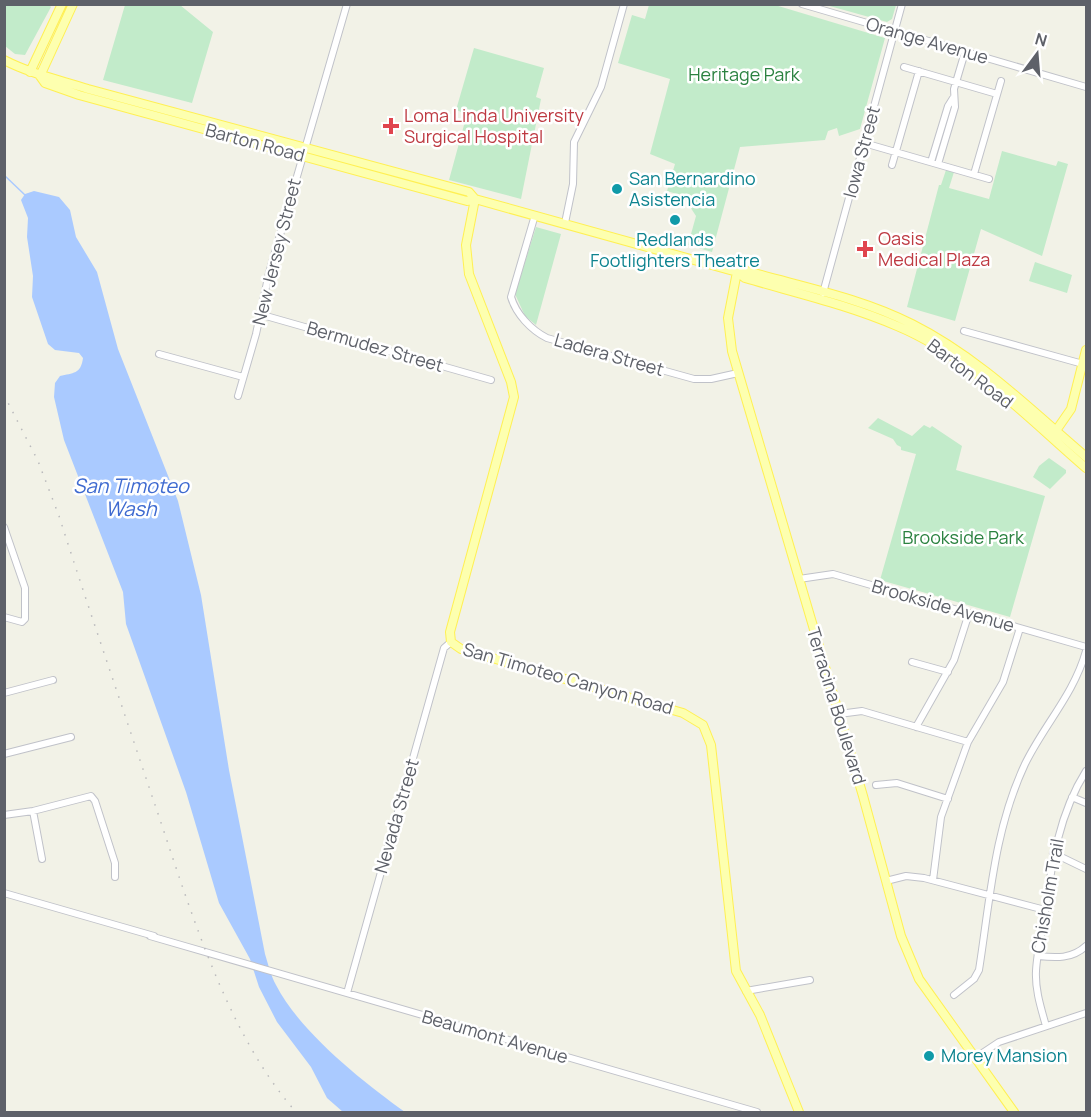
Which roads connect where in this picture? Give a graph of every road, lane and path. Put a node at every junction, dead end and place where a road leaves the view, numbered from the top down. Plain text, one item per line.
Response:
1 (73, 4) edge
2 (346, 4) edge
3 (624, 4) edge
4 (802, 4) edge
5 (902, 4) edge
6 (60, 5) edge
7 (895, 32) junction
8 (965, 52) junction
9 (4, 60) edge
10 (904, 67) dead end
11 (920, 71) junction
12 (30, 72) junction
13 (40, 76) junction
14 (1001, 81) dead end
15 (956, 82) junction
16 (1086, 87) edge
17 (997, 94) junction
18 (953, 98) junction
19 (864, 143) junction
20 (304, 151) junction
21 (896, 152) junction
22 (931, 162) junction
23 (938, 164) junction
24 (892, 165) dead end
25 (974, 174) junction
26 (988, 179) dead end
27 (474, 199) junction
28 (535, 215) junction
29 (565, 223) junction
30 (737, 272) junction
31 (822, 296) junction
32 (259, 314) junction
33 (964, 331) dead end
34 (1086, 350) edge
35 (159, 354) dead end
36 (1083, 364) junction
37 (738, 373) junction
38 (243, 376) junction
39 (491, 380) dead end
40 (238, 396) dead end
41 (1054, 434) junction
42 (1086, 457) edge
43 (1086, 468) edge
44 (4, 527) edge
45 (14, 555) junction
46 (4, 557) edge
47 (799, 579) junction
48 (969, 613) junction
49 (4, 617) edge
50 (1020, 628) junction
51 (451, 642) junction
52 (1086, 649) edge
53 (912, 662) dead end
54 (948, 672) junction
55 (54, 680) dead end
56 (4, 693) edge
57 (839, 714) junction
58 (916, 727) junction
59 (71, 737) dead end
60 (968, 742) junction
61 (4, 754) edge
62 (1086, 771) edge
63 (876, 785) dead end
64 (1072, 797) junction
65 (948, 799) junction
66 (1086, 803) edge
67 (33, 811) junction
68 (4, 815) edge
69 (1053, 854) junction
70 (42, 859) dead end
71 (1086, 869) edge
72 (115, 877) dead end
73 (933, 880) junction
74 (885, 881) junction
75 (4, 893) edge
76 (990, 896) junction
77 (1045, 910) junction
78 (1086, 946) edge
79 (1038, 956) junction
80 (810, 980) dead end
81 (746, 991) junction
82 (346, 993) junction
83 (954, 995) dead end
84 (1086, 1014) edge
85 (1046, 1026) junction
86 (975, 1058) junction
87 (757, 1113) edge
88 (799, 1113) edge
89 (1014, 1113) edge

1 - 13 main road
2 - 20 street, New Jersey Street
3 - 29 street
4 - 7 street, Orange Avenue
5 - 7 street, Iowa Street
6 - 12 main road
7 - 8 street, Orange Avenue
7 - 19 street, Iowa Street
8 - 15 street
8 - 16 street, Orange Avenue
9 - 12 main road, Barton Road
10 - 11 street
11 - 15 street
11 - 21 street
12 - 13 main road, Barton Road
13 - 20 main road, Barton Road
14 - 17 street
15 - 17 street
15 - 18 street
17 - 25 street
18 - 22 street
18 - 23 street
19 - 21 street
19 - 31 street, Iowa Street
20 - 27 main road, Barton Road
20 - 32 street, New Jersey Street
21 - 22 street
21 - 24 street
22 - 23 street
23 - 25 street
25 - 26 street
27 - 28 main road, Barton Road
27 - 51 main road, San Timoteo Canyon Road
28 - 29 main road, Barton Road
28 - 37 street, Ladera Street
29 - 30 main road, Barton Road
30 - 31 main road, Barton Road
30 - 37 main road, Terracina Boulevard
31 - 41 main road, Barton Road
32 - 38 street, New Jersey Street
32 - 39 street, Bermudez Street
33 - 36 street
34 - 36 main road
35 - 38 street
36 - 41 main road
37 - 47 main road, Terracina Boulevard
38 - 40 street, New Jersey Street
41 - 42 main road, Barton Road
41 - 43 main road, Barton Road
44 - 45 street
45 - 46 street
45 - 49 street
47 - 48 street, Brookside Avenue
47 - 57 main road, Terracina Boulevard
48 - 50 street, Brookside Avenue
48 - 54 street
50 - 52 street, Brookside Avenue
50 - 60 street
51 - 81 main road, San Timoteo Canyon Road
51 - 82 street, Nevada Street
52 - 76 street
53 - 54 street
54 - 58 street
55 - 56 street
57 - 58 street
57 - 74 main road, Terracina Boulevard
58 - 60 street
59 - 61 street
60 - 65 street
62 - 64 street, Chisholm Trail
63 - 65 street
64 - 66 street
64 - 69 street, Chisholm Trail
65 - 73 street
67 - 68 street
67 - 70 street
67 - 72 street
69 - 71 street
69 - 77 street, Chisholm Trail
73 - 74 street
73 - 76 street
74 - 86 main road, Terracina Boulevard
75 - 82 street, Beaumont Avenue
76 - 77 street
76 - 83 street
77 - 79 street, Chisholm Trail
78 - 79 street
79 - 85 street, Chisholm Trail
80 - 81 street
81 - 88 main road, San Timoteo Canyon Road
82 - 87 street, Beaumont Avenue
84 - 85 street
85 - 86 street
86 - 89 main road, Terracina Boulevard

